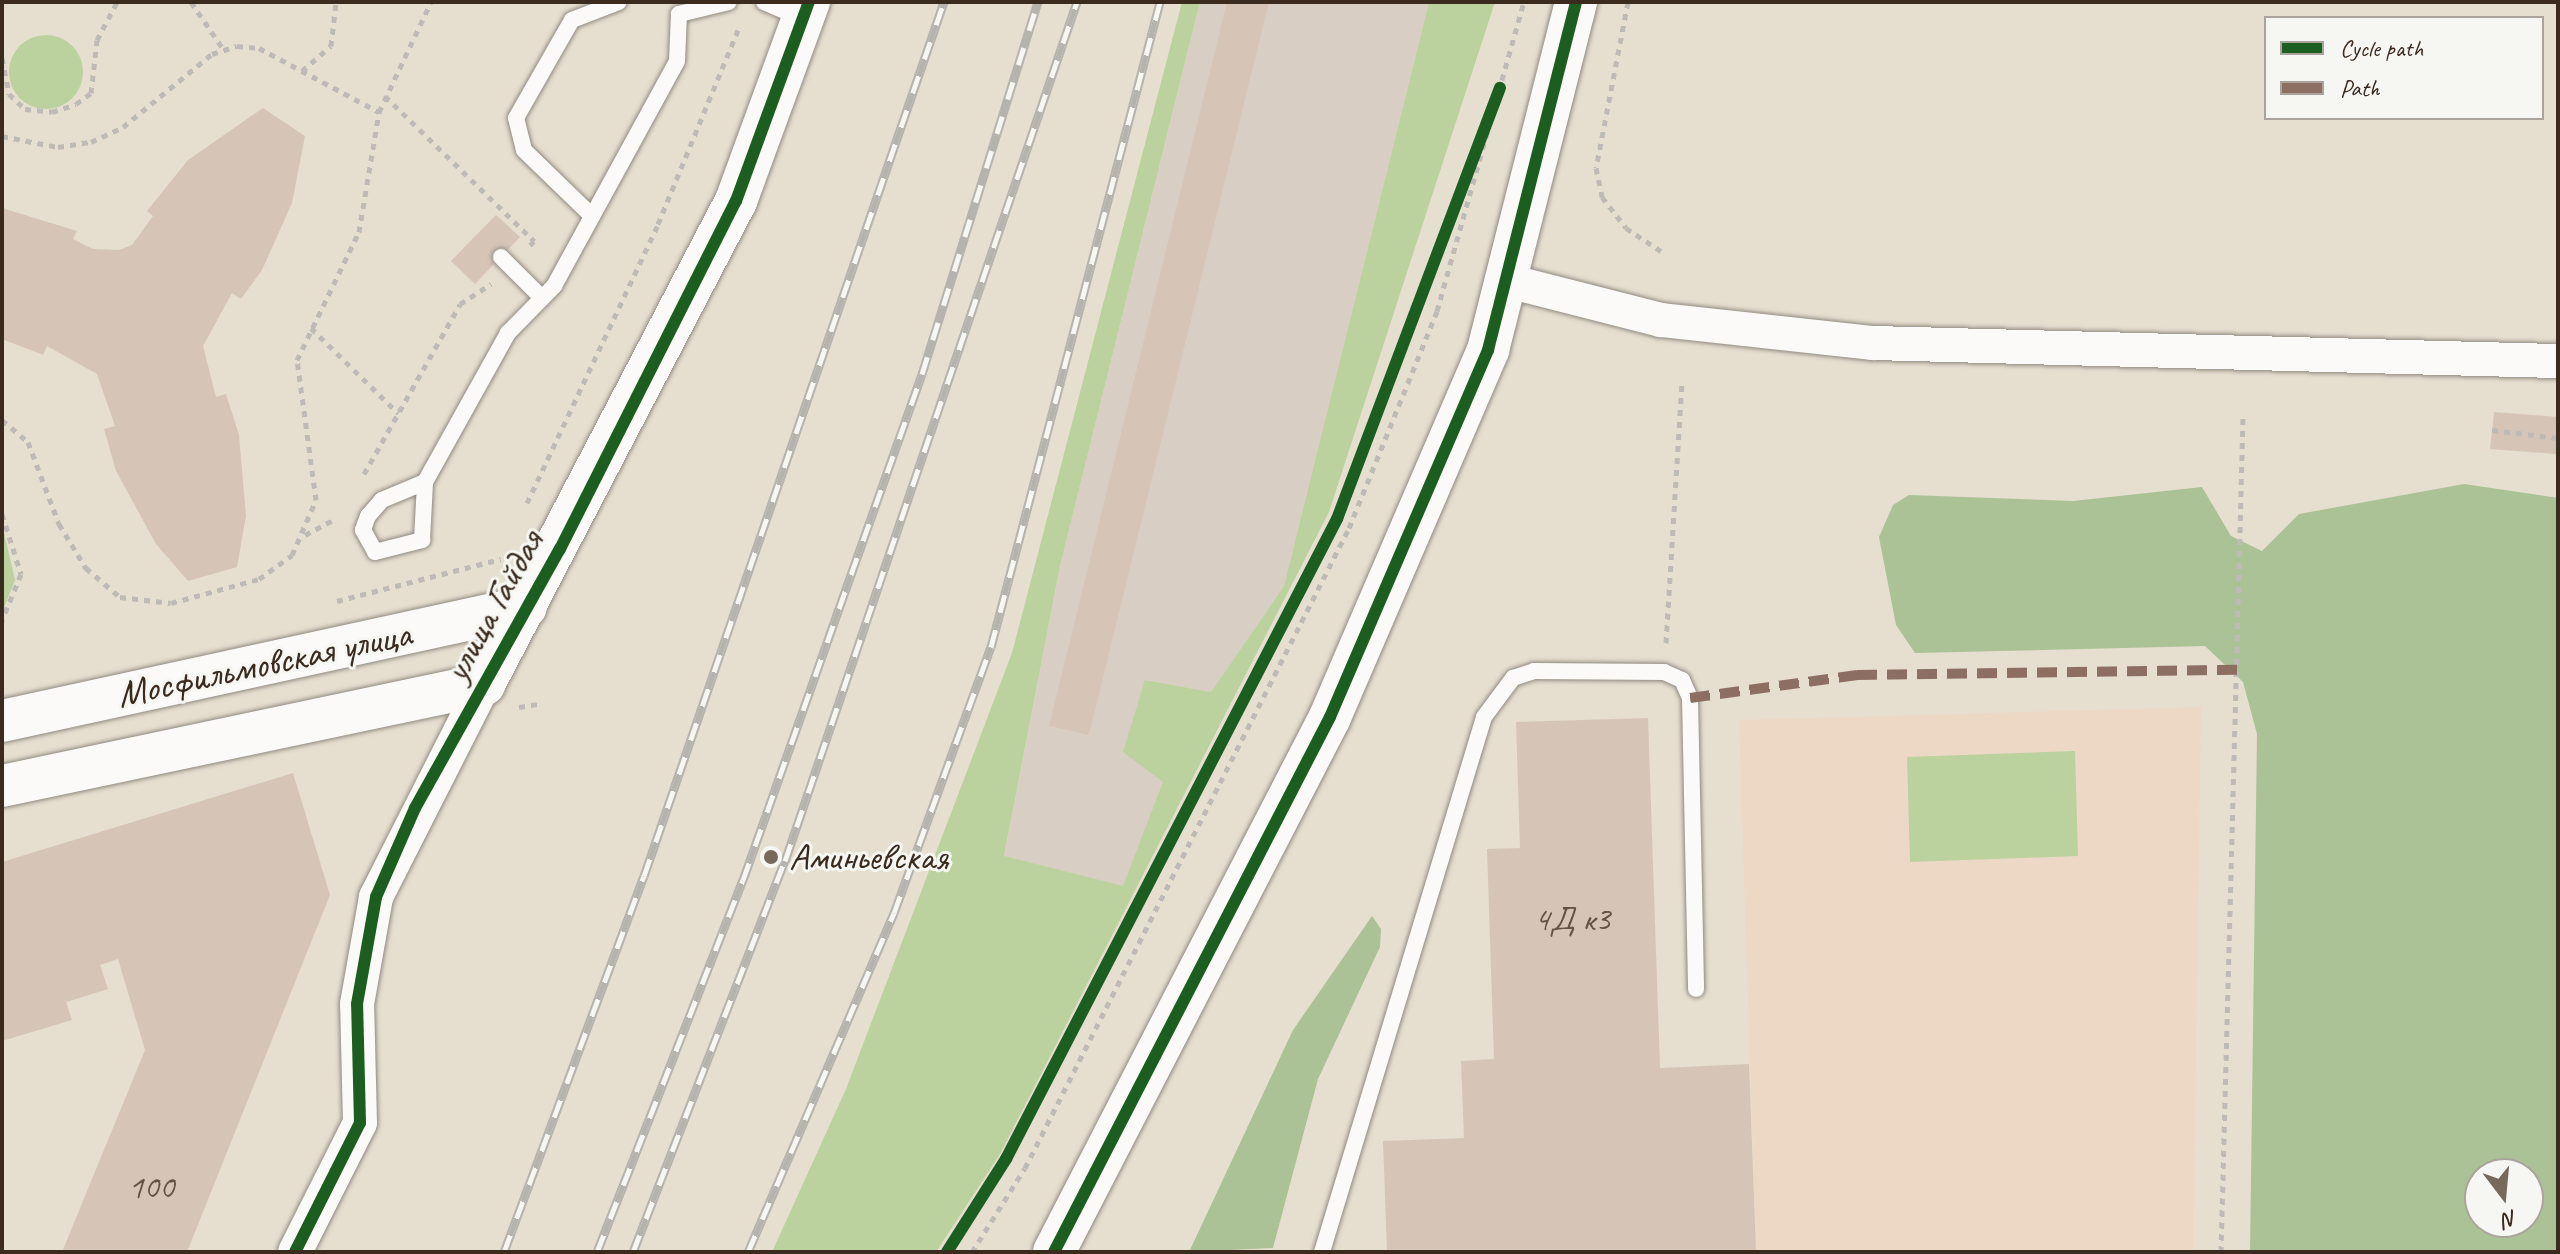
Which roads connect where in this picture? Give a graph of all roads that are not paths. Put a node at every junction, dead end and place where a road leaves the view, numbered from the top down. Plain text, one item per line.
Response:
1 (619, 2) edge
2 (729, 2) edge
3 (764, 2) edge
4 (1576, 2) edge
5 (676, 8) edge
6 (806, 10) edge
7 (592, 216) junction
8 (505, 262) road end
9 (1508, 281) junction
10 (542, 298) junction
11 (2558, 361) edge
12 (425, 482) junction
13 (526, 607) junction
14 (484, 684) junction
15 (2, 721) edge
16 (2, 786) edge
17 (1696, 989) dead end
18 (295, 1252) edge
19 (1054, 1252) edge
20 (1322, 1252) edge

1 - 7 lane
2 - 5 lane
3 - 6 lane
4 - 9 street
5 - 7 lane
6 - 13 street, улица Гайдая
7 - 10 lane
8 - 10 lane
9 - 11 street
9 - 19 street
10 - 12 lane
12 - 12 lane
13 - 14 street, улица Гайдая
13 - 15 street, Мосфильмовская улица
14 - 16 street, Мосфильмовская улица
14 - 18 street, улица Гайдая
17 - 20 lane

